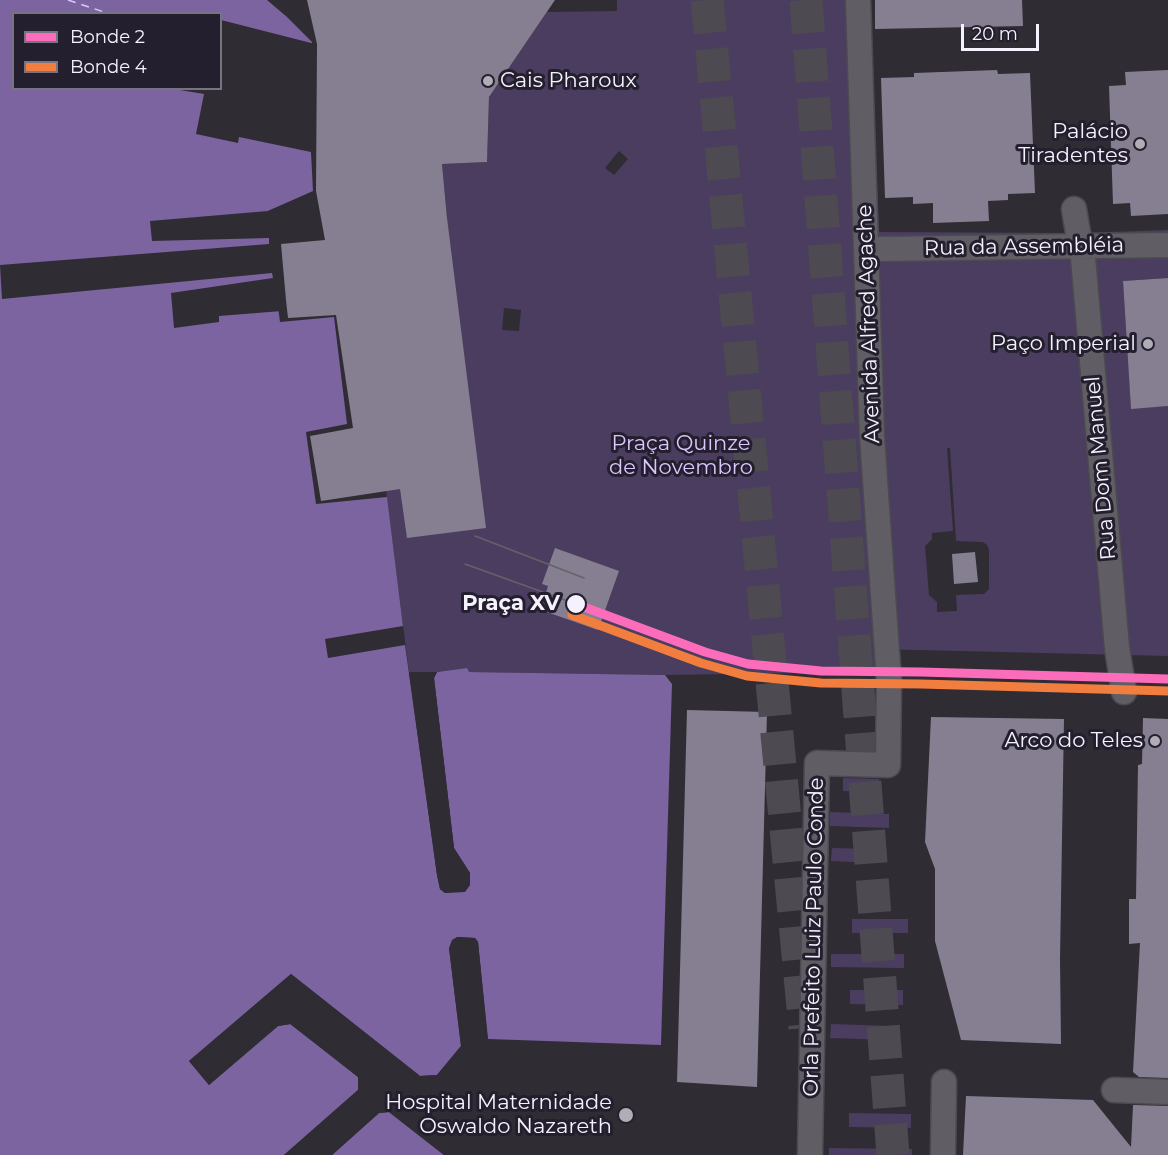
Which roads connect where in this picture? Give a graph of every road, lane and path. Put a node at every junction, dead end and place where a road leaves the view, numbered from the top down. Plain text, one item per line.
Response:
1 (858, 0) edge
2 (1074, 209) dead end
3 (1168, 245) edge
4 (1082, 246) junction
5 (874, 249) junction
6 (887, 648) joint
7 (1124, 692) dead end
8 (944, 1082) dead end
9 (1114, 1090) dead end
10 (1168, 1092) edge
11 (810, 1155) edge
12 (943, 1155) edge

1 - 5 street, Avenida Alfred Agache
2 - 4 street, Rua Dom Manuel
3 - 4 street, Rua da Assembléia
4 - 5 street, Rua da Assembléia
4 - 7 street, Rua Dom Manuel
5 - 6 street, Avenida Alfred Agache
6 - 11 street, Orla Prefeito Luiz Paulo Conde
8 - 12 street
9 - 10 street

